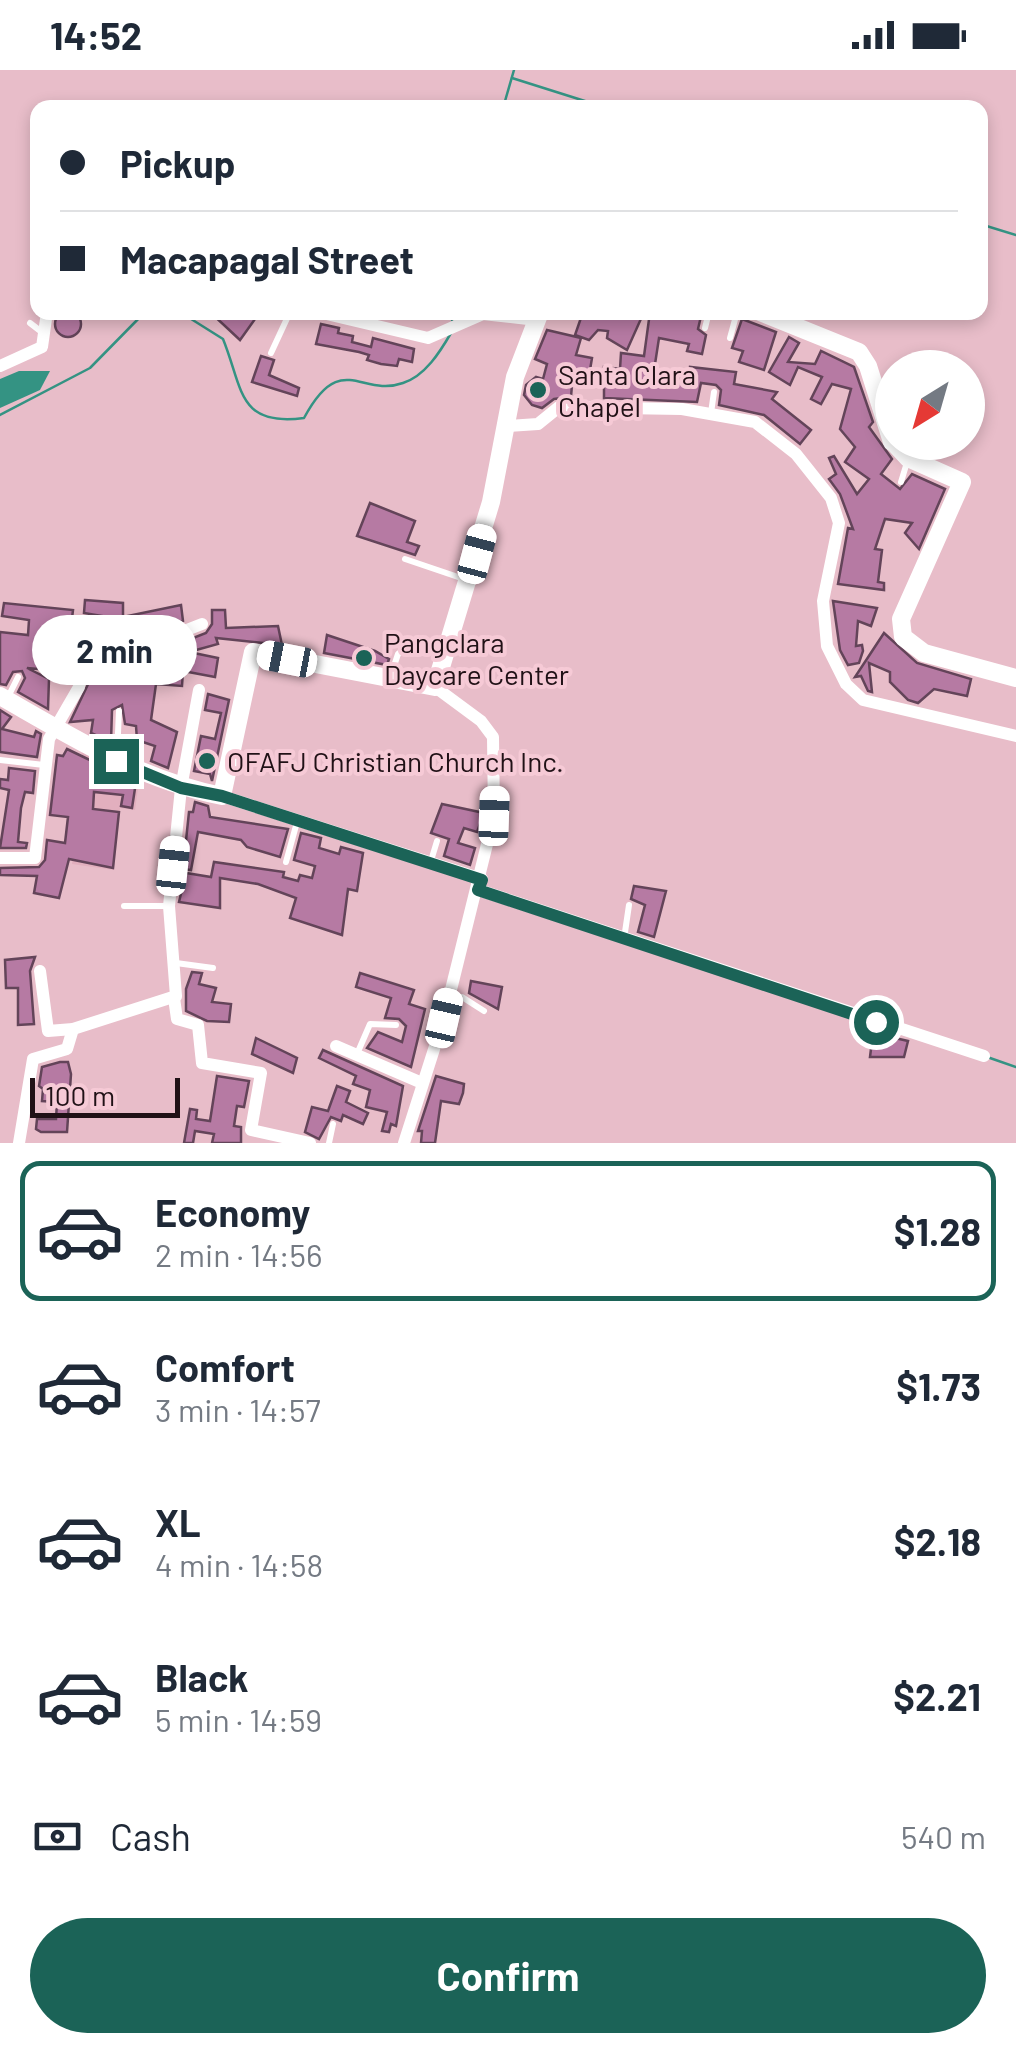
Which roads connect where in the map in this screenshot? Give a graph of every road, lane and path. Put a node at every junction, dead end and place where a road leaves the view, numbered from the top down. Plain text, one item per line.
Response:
1 (46, 320) edge
2 (286, 320) edge
3 (352, 320) edge
4 (469, 320) edge
5 (536, 320) edge
6 (707, 320) edge
7 (735, 320) edge
8 (780, 320) edge
9 (30, 323) dead end
10 (705, 328) dead end
11 (44, 334) junction
12 (730, 338) dead end
13 (271, 353) dead end
14 (0, 366) edge
15 (875, 388) edge
16 (714, 392) dead end
17 (710, 414) junction
18 (508, 426) junction
19 (907, 460) edge
20 (912, 460) edge
21 (901, 482) dead end
22 (405, 560) dead end
23 (470, 580) junction
24 (202, 624) dead end
25 (414, 642) dead end
26 (18, 677) dead end
27 (1016, 678) edge
28 (390, 679) junction
29 (436, 687) junction
30 (199, 690) dead end
31 (3, 698) edge
32 (119, 711) dead end
33 (58, 729) junction
34 (1016, 736) edge
35 (130, 740) dead end
36 (0, 760) edge
37 (121, 763) junction
38 (45, 765) junction
39 (181, 788) junction
40 (222, 796) junction
41 (298, 821) junction
42 (438, 841) dead end
43 (0, 858) edge
44 (286, 862) dead end
45 (430, 865) junction
46 (480, 885) junction
47 (629, 904) dead end
48 (124, 906) dead end
49 (169, 906) junction
50 (624, 940) junction
51 (176, 963) junction
52 (213, 968) dead end
53 (40, 971) dead end
54 (174, 998) junction
55 (448, 998) junction
56 (484, 1011) dead end
57 (396, 1025) dead end
58 (73, 1029) junction
59 (336, 1046) dead end
60 (356, 1055) junction
61 (984, 1056) dead end
62 (422, 1083) junction
63 (333, 1124) dead end
64 (19, 1143) edge
65 (310, 1143) edge
66 (330, 1143) edge
67 (404, 1143) edge

1 - 11 street
2 - 13 lane
3 - 4 street
5 - 18 street
6 - 10 lane
7 - 12 lane
8 - 15 street
9 - 11 lane
11 - 14 street
16 - 17 lane
17 - 18 street
17 - 34 street
18 - 23 street
19 - 21 lane
20 - 27 street
22 - 23 lane
23 - 29 street
24 - 33 street
25 - 28 lane
26 - 31 lane
28 - 29 street
28 - 40 street
29 - 46 street
30 - 39 street
31 - 33 street
32 - 37 lane
33 - 37 street
33 - 38 street
35 - 37 lane
36 - 38 lane
37 - 39 street
38 - 43 street
39 - 40 street
39 - 49 street
40 - 41 street
41 - 44 lane
41 - 45 street
42 - 45 lane
45 - 46 street
46 - 50 street
46 - 55 street
47 - 50 lane
48 - 49 lane
49 - 51 street
50 - 61 street
51 - 52 lane
51 - 54 street
53 - 58 street
54 - 58 street
54 - 65 street
55 - 56 lane
55 - 62 street
57 - 60 lane
58 - 64 street
59 - 60 street
60 - 62 street
62 - 67 street
63 - 66 lane

